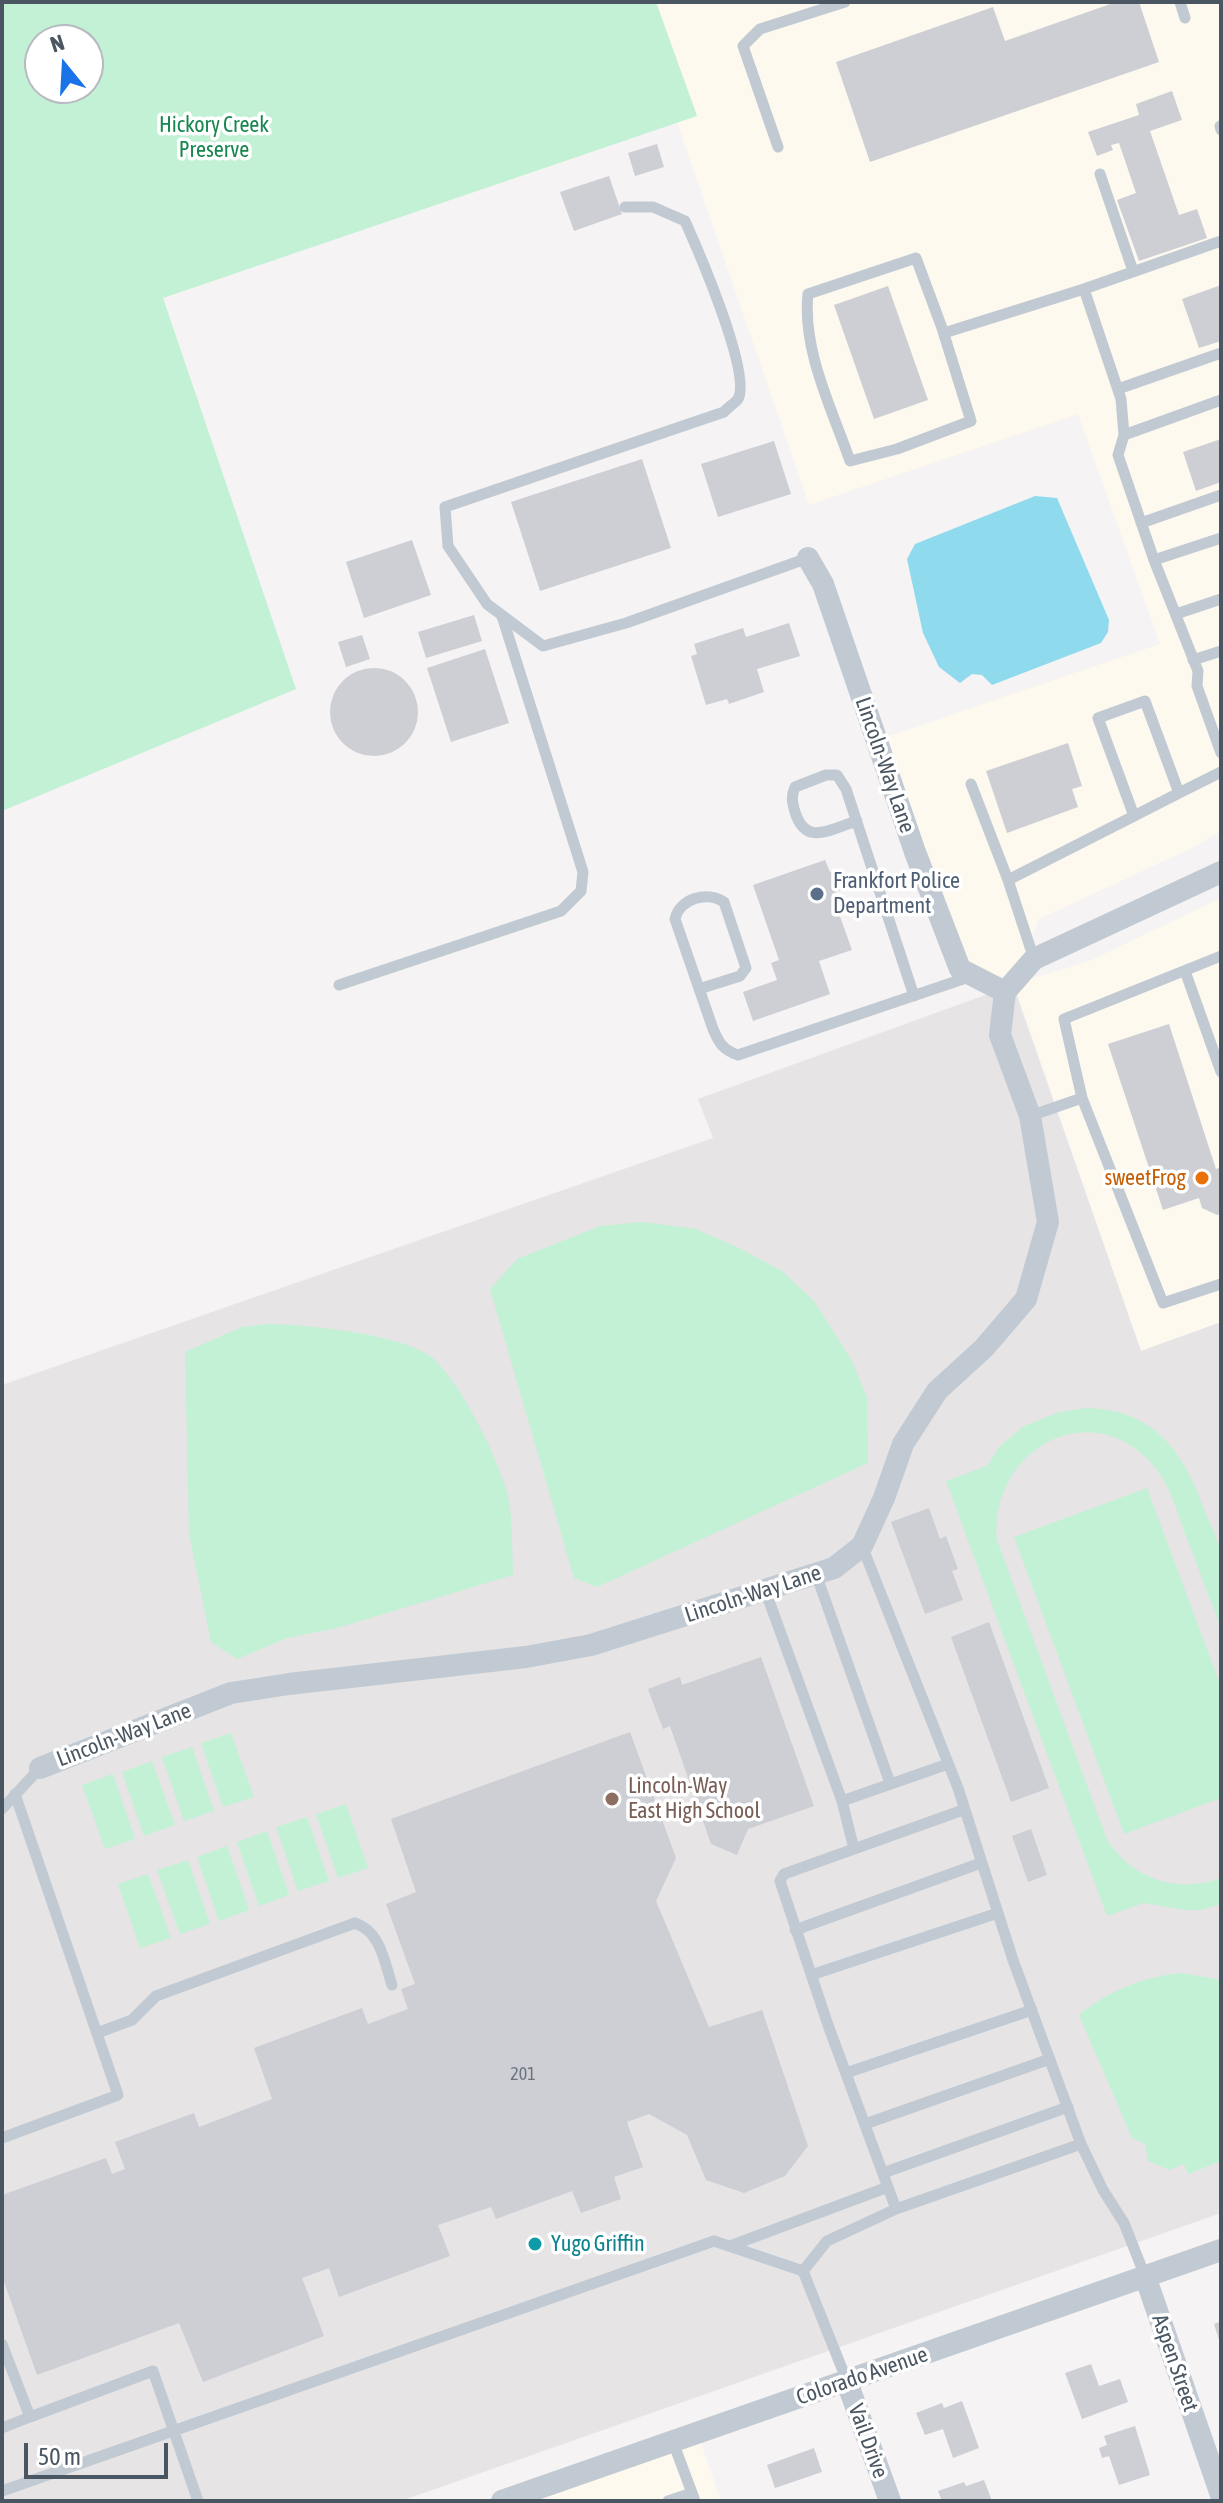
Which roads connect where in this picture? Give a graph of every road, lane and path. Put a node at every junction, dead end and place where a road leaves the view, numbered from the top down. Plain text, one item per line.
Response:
1 (845, 2) edge
2 (1180, 2) edge
3 (1185, 18) dead end
4 (778, 147) dead end
5 (1100, 174) dead end
6 (625, 207) dead end
7 (1221, 241) edge
8 (1133, 271) junction
9 (1084, 289) junction
10 (942, 328) junction
11 (1221, 353) edge
12 (1118, 389) junction
13 (1221, 400) edge
14 (1124, 435) junction
15 (1221, 495) edge
16 (1141, 523) junction
17 (1221, 538) edge
18 (808, 558) joint
19 (1154, 560) junction
20 (1221, 599) edge
21 (1176, 614) junction
22 (502, 615) junction
23 (1221, 651) edge
24 (1193, 660) junction
25 (1216, 722) edge
26 (1221, 753) edge
27 (1221, 772) edge
28 (971, 784) dead end
29 (1179, 793) junction
30 (1134, 816) junction
31 (857, 821) junction
32 (1221, 872) edge
33 (1008, 880) junction
34 (1221, 956) edge
35 (1034, 959) junction
36 (1185, 971) junction
37 (973, 975) junction
38 (339, 985) dead end
39 (699, 989) junction
40 (1005, 992) junction
41 (914, 996) junction
42 (1221, 1072) edge
43 (1082, 1098) junction
44 (1030, 1116) junction
45 (1221, 1284) edge
46 (862, 1546) junction
47 (816, 1574) junction
48 (765, 1590) junction
49 (948, 1764) junction
50 (40, 1768) joint
51 (890, 1783) junction
52 (15, 1794) junction
53 (842, 1801) junction
54 (2, 1809) edge
55 (963, 1810) junction
56 (854, 1849) junction
57 (981, 1863) junction
58 (998, 1913) junction
59 (795, 1930) junction
60 (811, 1975) junction
61 (392, 1985) dead end
62 (1032, 2010) junction
63 (97, 2033) junction
64 (1050, 2059) junction
65 (846, 2073) junction
66 (1068, 2107) junction
67 (865, 2124) junction
68 (2, 2138) edge
69 (1081, 2144) junction
70 (883, 2173) junction
71 (888, 2187) junction
72 (896, 2209) junction
73 (730, 2246) junction
74 (1221, 2250) edge
75 (803, 2271) junction
76 (1145, 2276) junction
77 (2, 2344) edge
78 (847, 2382) junction
79 (30, 2417) junction
80 (2, 2428) edge
81 (173, 2432) junction
82 (673, 2442) junction
83 (1213, 2449) edge
84 (2, 2491) edge
85 (1221, 2495) edge
86 (693, 2497) edge
87 (516, 2499) edge
88 (198, 2501) edge
89 (668, 2501) edge
90 (890, 2501) edge

1 - 4 lane
2 - 3 lane
5 - 8 lane
6 - 22 lane
7 - 8 lane
8 - 9 lane
9 - 10 lane
9 - 12 lane
10 - 10 lane
11 - 12 lane
12 - 14 lane
13 - 14 lane
14 - 16 lane
15 - 16 lane
16 - 19 lane
17 - 19 lane
18 - 22 lane
18 - 37 street, Lincoln-Way Lane
19 - 21 lane
20 - 21 lane
21 - 24 lane
22 - 38 lane
23 - 24 lane
24 - 25 lane
25 - 26 lane
27 - 29 lane
28 - 33 lane
29 - 30 lane
29 - 30 lane
30 - 33 lane
31 - 31 lane
31 - 41 lane
32 - 35 street
33 - 35 lane
34 - 36 lane
35 - 40 street
36 - 42 lane
36 - 43 lane
37 - 40 street, Lincoln-Way Lane
37 - 41 lane
39 - 39 lane
39 - 41 lane
40 - 44 street, Lincoln-Way Lane
43 - 44 lane
43 - 45 lane
44 - 46 street, Lincoln-Way Lane
46 - 47 street, Lincoln-Way Lane
46 - 49 lane
47 - 48 street, Lincoln-Way Lane
47 - 51 lane
48 - 50 street, Lincoln-Way Lane
48 - 53 lane
49 - 51 lane
49 - 55 lane
50 - 52 lane
51 - 53 lane
52 - 54 lane
52 - 63 lane
53 - 56 lane
55 - 56 lane
55 - 57 lane
56 - 59 lane
57 - 58 lane
57 - 59 lane
58 - 60 lane
58 - 62 lane
59 - 60 lane
60 - 65 lane
61 - 63 lane
62 - 64 lane
62 - 65 lane
63 - 68 lane
64 - 66 lane
64 - 67 lane
65 - 67 lane
66 - 69 lane
66 - 70 lane
67 - 70 lane
69 - 72 lane
69 - 76 lane
70 - 71 lane
71 - 72 lane
71 - 73 lane
72 - 75 lane
73 - 75 lane
73 - 81 lane
74 - 76 street, Colorado Avenue
75 - 78 lane
76 - 78 street, Colorado Avenue
76 - 83 street, Aspen Street
77 - 79 lane
78 - 82 street, Colorado Avenue
78 - 90 street, Vail Drive
79 - 80 lane
79 - 81 lane
81 - 84 lane
81 - 88 lane
82 - 86 lane
82 - 87 street, Colorado Avenue
83 - 85 street, Aspen Street
86 - 89 lane

